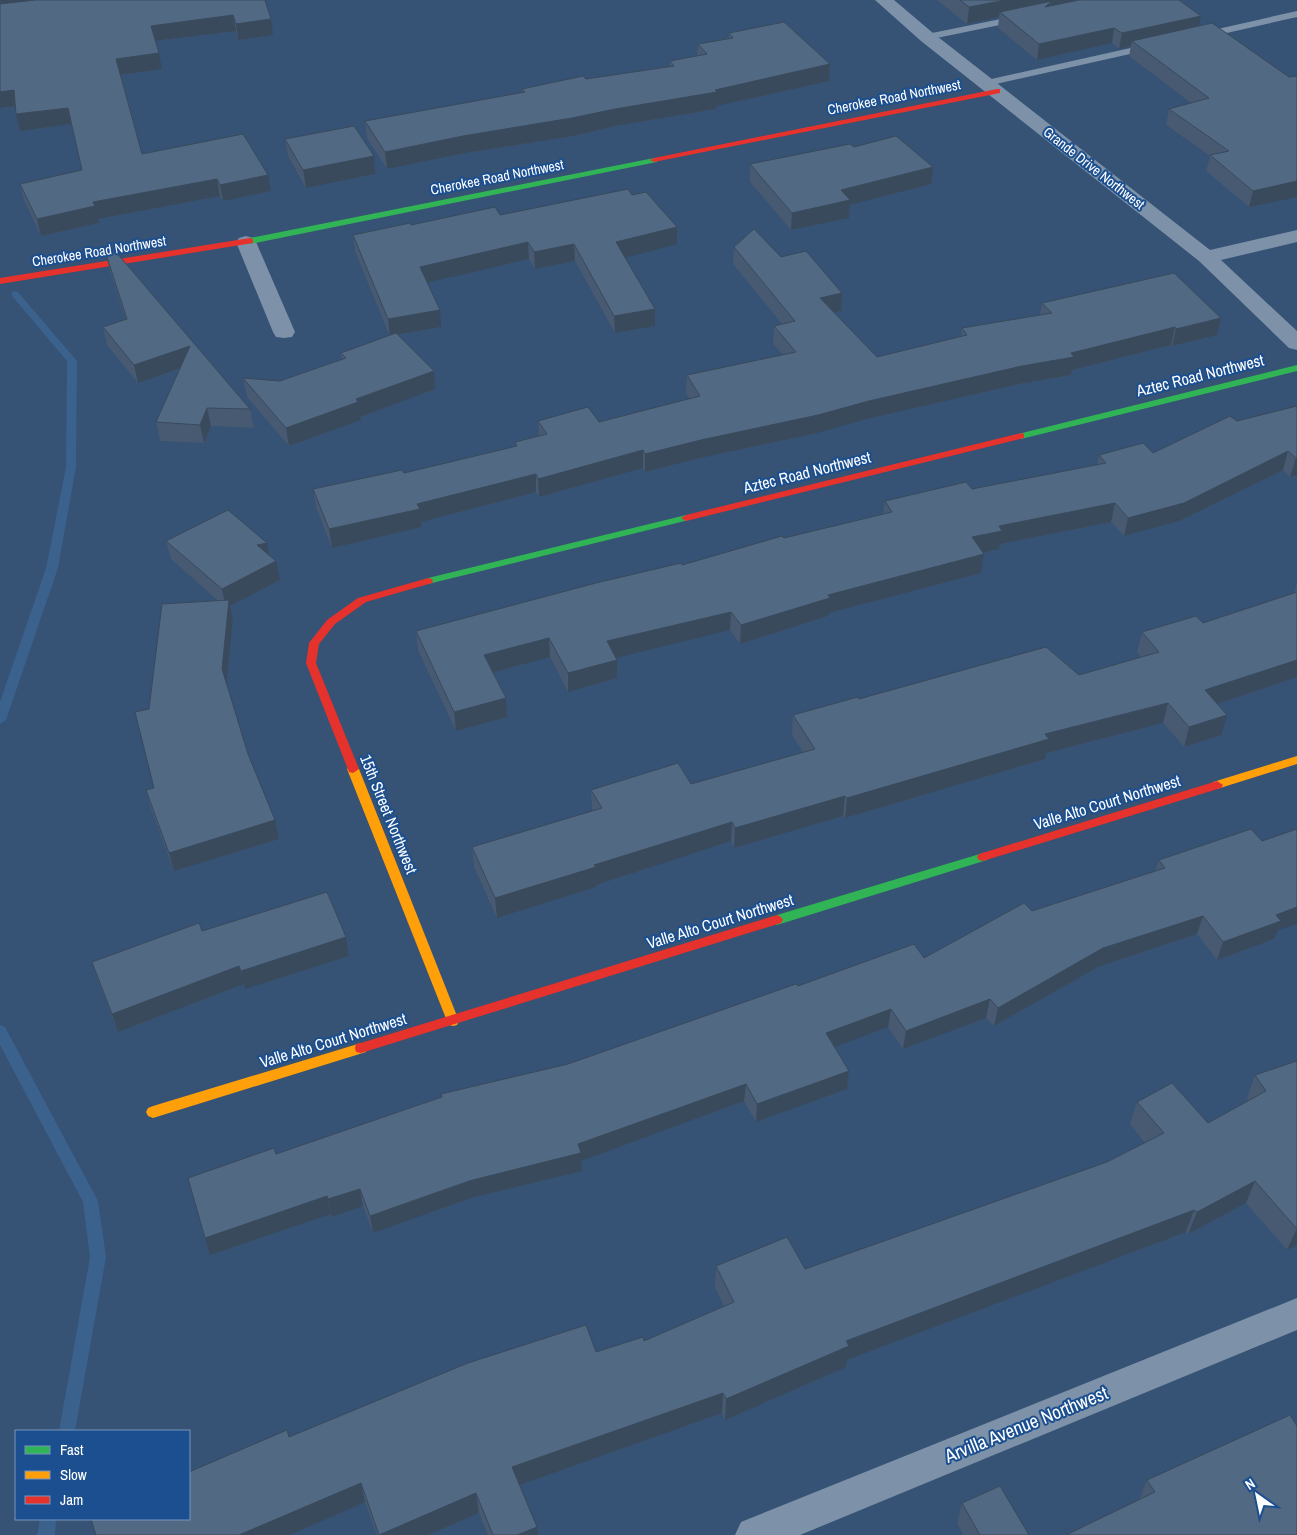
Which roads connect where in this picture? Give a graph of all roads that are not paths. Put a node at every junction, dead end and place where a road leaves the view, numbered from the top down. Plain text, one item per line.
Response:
1 (884, 0) edge
2 (1297, 14) edge
3 (1032, 15) edge
4 (927, 36) junction
5 (1191, 38) edge
6 (1162, 44) edge
7 (992, 87) junction
8 (1297, 236) edge
9 (246, 242) junction
10 (1206, 257) junction
11 (0, 282) edge
12 (284, 332) dead end
13 (1297, 343) edge
14 (1297, 368) edge
15 (331, 622) joint
16 (1297, 760) edge
17 (453, 1020) junction
18 (153, 1112) dead end
19 (1297, 1314) edge
20 (754, 1535) edge

1 - 4 street, Grande Drive Northwest
2 - 5 lane
3 - 4 lane
4 - 7 street, Grande Drive Northwest
6 - 7 lane
7 - 9 street, Cherokee Road Northwest
7 - 10 street, Grande Drive Northwest
8 - 10 street
9 - 11 street, Cherokee Road Northwest
9 - 12 street
10 - 13 street, Grande Drive Northwest
14 - 15 street, Aztec Road Northwest
15 - 17 street, 15th Street Northwest
16 - 17 street, Valle Alto Court Northwest
17 - 18 street, Valle Alto Court Northwest
19 - 20 street, Arvilla Avenue Northwest

